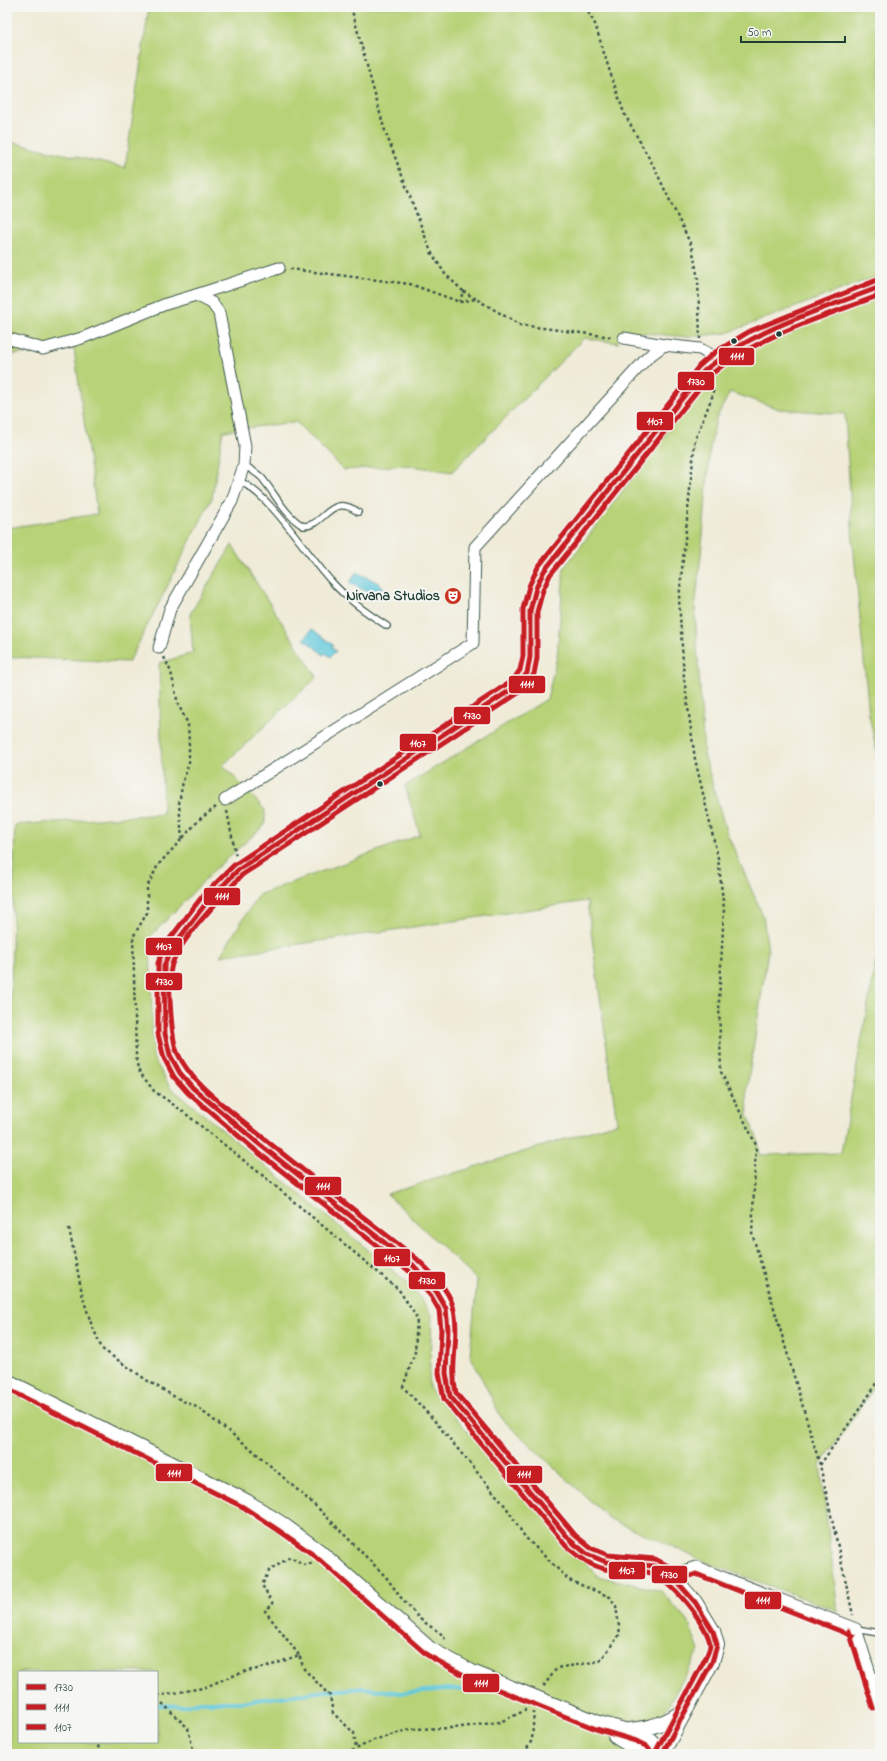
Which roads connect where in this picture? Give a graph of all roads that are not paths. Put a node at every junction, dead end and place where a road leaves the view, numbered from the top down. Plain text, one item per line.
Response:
1 (279, 268) road end
2 (880, 287) edge
3 (196, 295) junction
4 (7, 338) edge
5 (624, 338) road end
6 (664, 345) junction
7 (718, 359) junction
8 (244, 465) junction
9 (240, 481) junction
10 (358, 512) dead end
11 (387, 626) dead end
12 (159, 648) road end
13 (225, 800) road end
14 (7, 1381) edge
15 (671, 1575) junction
16 (856, 1629) junction
17 (880, 1633) edge
18 (880, 1706) edge
19 (688, 1708) junction
20 (599, 1724) junction
21 (628, 1730) junction
22 (615, 1736) junction
23 (628, 1754) edge
24 (662, 1754) edge

1 - 3 street
2 - 7 street
3 - 4 street
3 - 8 street
5 - 6 street
6 - 7 street
6 - 13 street
7 - 15 street
8 - 9 street
8 - 10 lane
9 - 11 lane
9 - 12 street
14 - 20 street
15 - 16 street
15 - 19 street
16 - 17 lane
16 - 18 street
19 - 21 street
19 - 24 street
20 - 21 street
20 - 22 street
21 - 24 street
22 - 23 street
22 - 24 street

